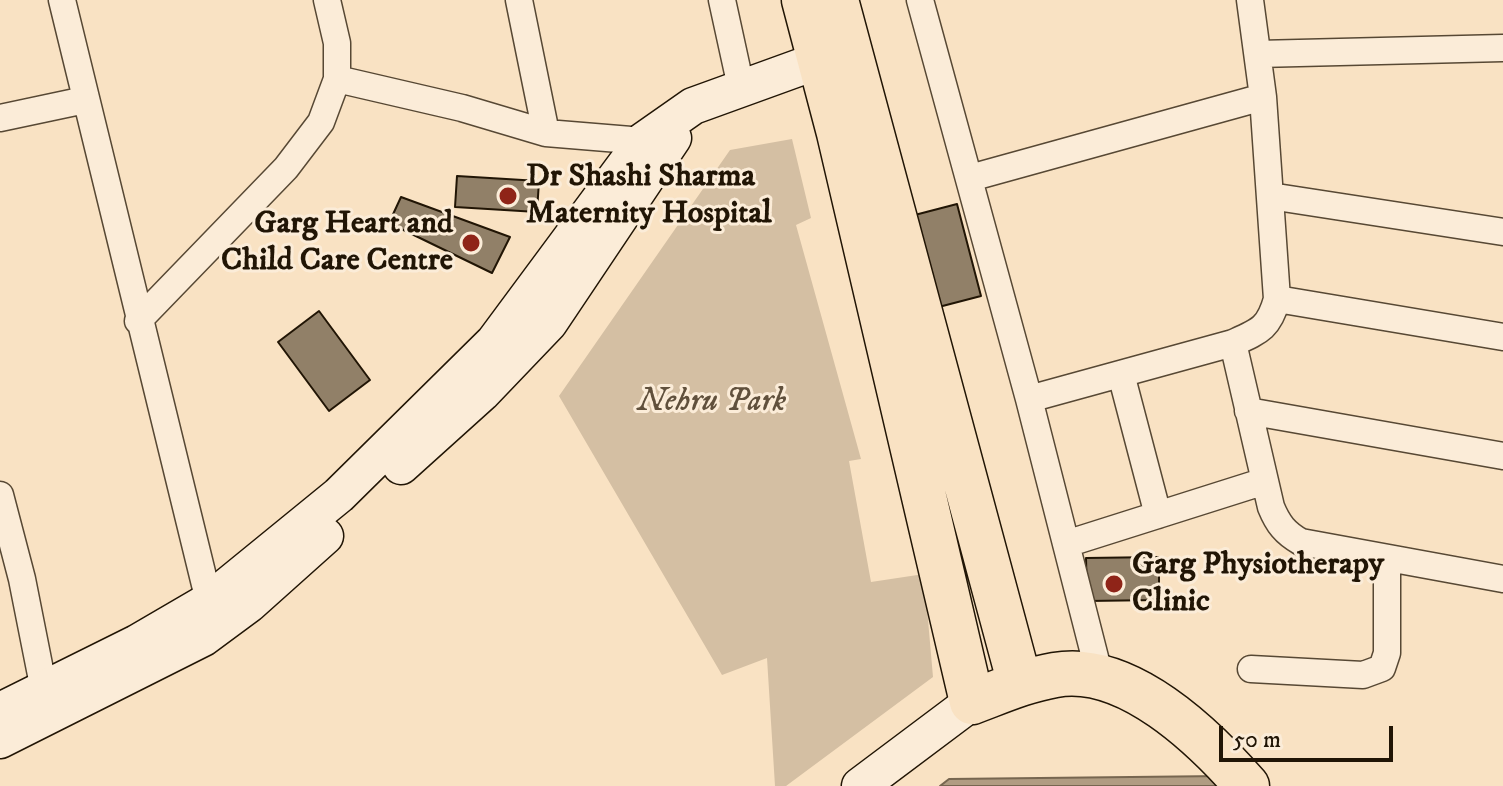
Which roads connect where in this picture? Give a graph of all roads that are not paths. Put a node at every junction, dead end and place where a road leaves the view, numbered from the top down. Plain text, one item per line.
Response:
1 (62, 0) edge
2 (327, 0) edge
3 (519, 0) edge
4 (722, 0) edge
5 (804, 0) edge
6 (836, 0) edge
7 (920, 0) edge
8 (1250, 0) edge
9 (1503, 48) edge
10 (1258, 54) junction
11 (835, 57) junction
12 (337, 79) junction
13 (741, 87) junction
14 (1263, 97) junction
15 (85, 100) junction
16 (693, 106) junction
17 (0, 118) edge
18 (546, 133) junction
19 (643, 141) junction
20 (970, 178) junction
21 (1270, 196) junction
22 (1503, 232) edge
23 (1277, 299) junction
24 (138, 321) junction
25 (1503, 337) edge
26 (1233, 343) junction
27 (1121, 374) junction
28 (1029, 399) junction
29 (1248, 411) junction
30 (1503, 456) edge
31 (1265, 481) junction
32 (0, 495) edge
33 (1158, 515) junction
34 (1066, 544) junction
35 (1387, 558) junction
36 (1503, 579) edge
37 (11, 582) edge
38 (216, 613) junction
39 (1251, 669) dead end
40 (1100, 677) junction
41 (1020, 684) junction
42 (44, 690) junction
43 (972, 702) junction
44 (0, 711) edge
45 (0, 740) edge
46 (860, 786) edge
47 (1247, 786) edge

1 - 15 street
2 - 12 street
3 - 18 street
4 - 13 street
5 - 11 highway
6 - 11 highway
7 - 20 street
8 - 10 street
9 - 10 street
10 - 14 street
11 - 13 street
11 - 41 highway
11 - 43 highway
12 - 18 street
12 - 24 street
13 - 16 street
14 - 20 street
14 - 21 street
15 - 17 street
15 - 24 street
16 - 19 street
16 - 38 street
18 - 19 street
19 - 38 street
20 - 28 street
21 - 22 street
21 - 23 street
23 - 25 street
23 - 26 street
24 - 38 street
26 - 27 street
26 - 29 street
27 - 28 street
27 - 33 street
28 - 34 street
29 - 30 street
29 - 31 street
31 - 33 street
31 - 35 street
32 - 37 street
33 - 34 street
34 - 40 street
35 - 36 street
35 - 39 street
37 - 42 street
38 - 42 street
38 - 45 street
40 - 41 highway
40 - 47 highway
41 - 43 highway
42 - 44 street
43 - 46 street

